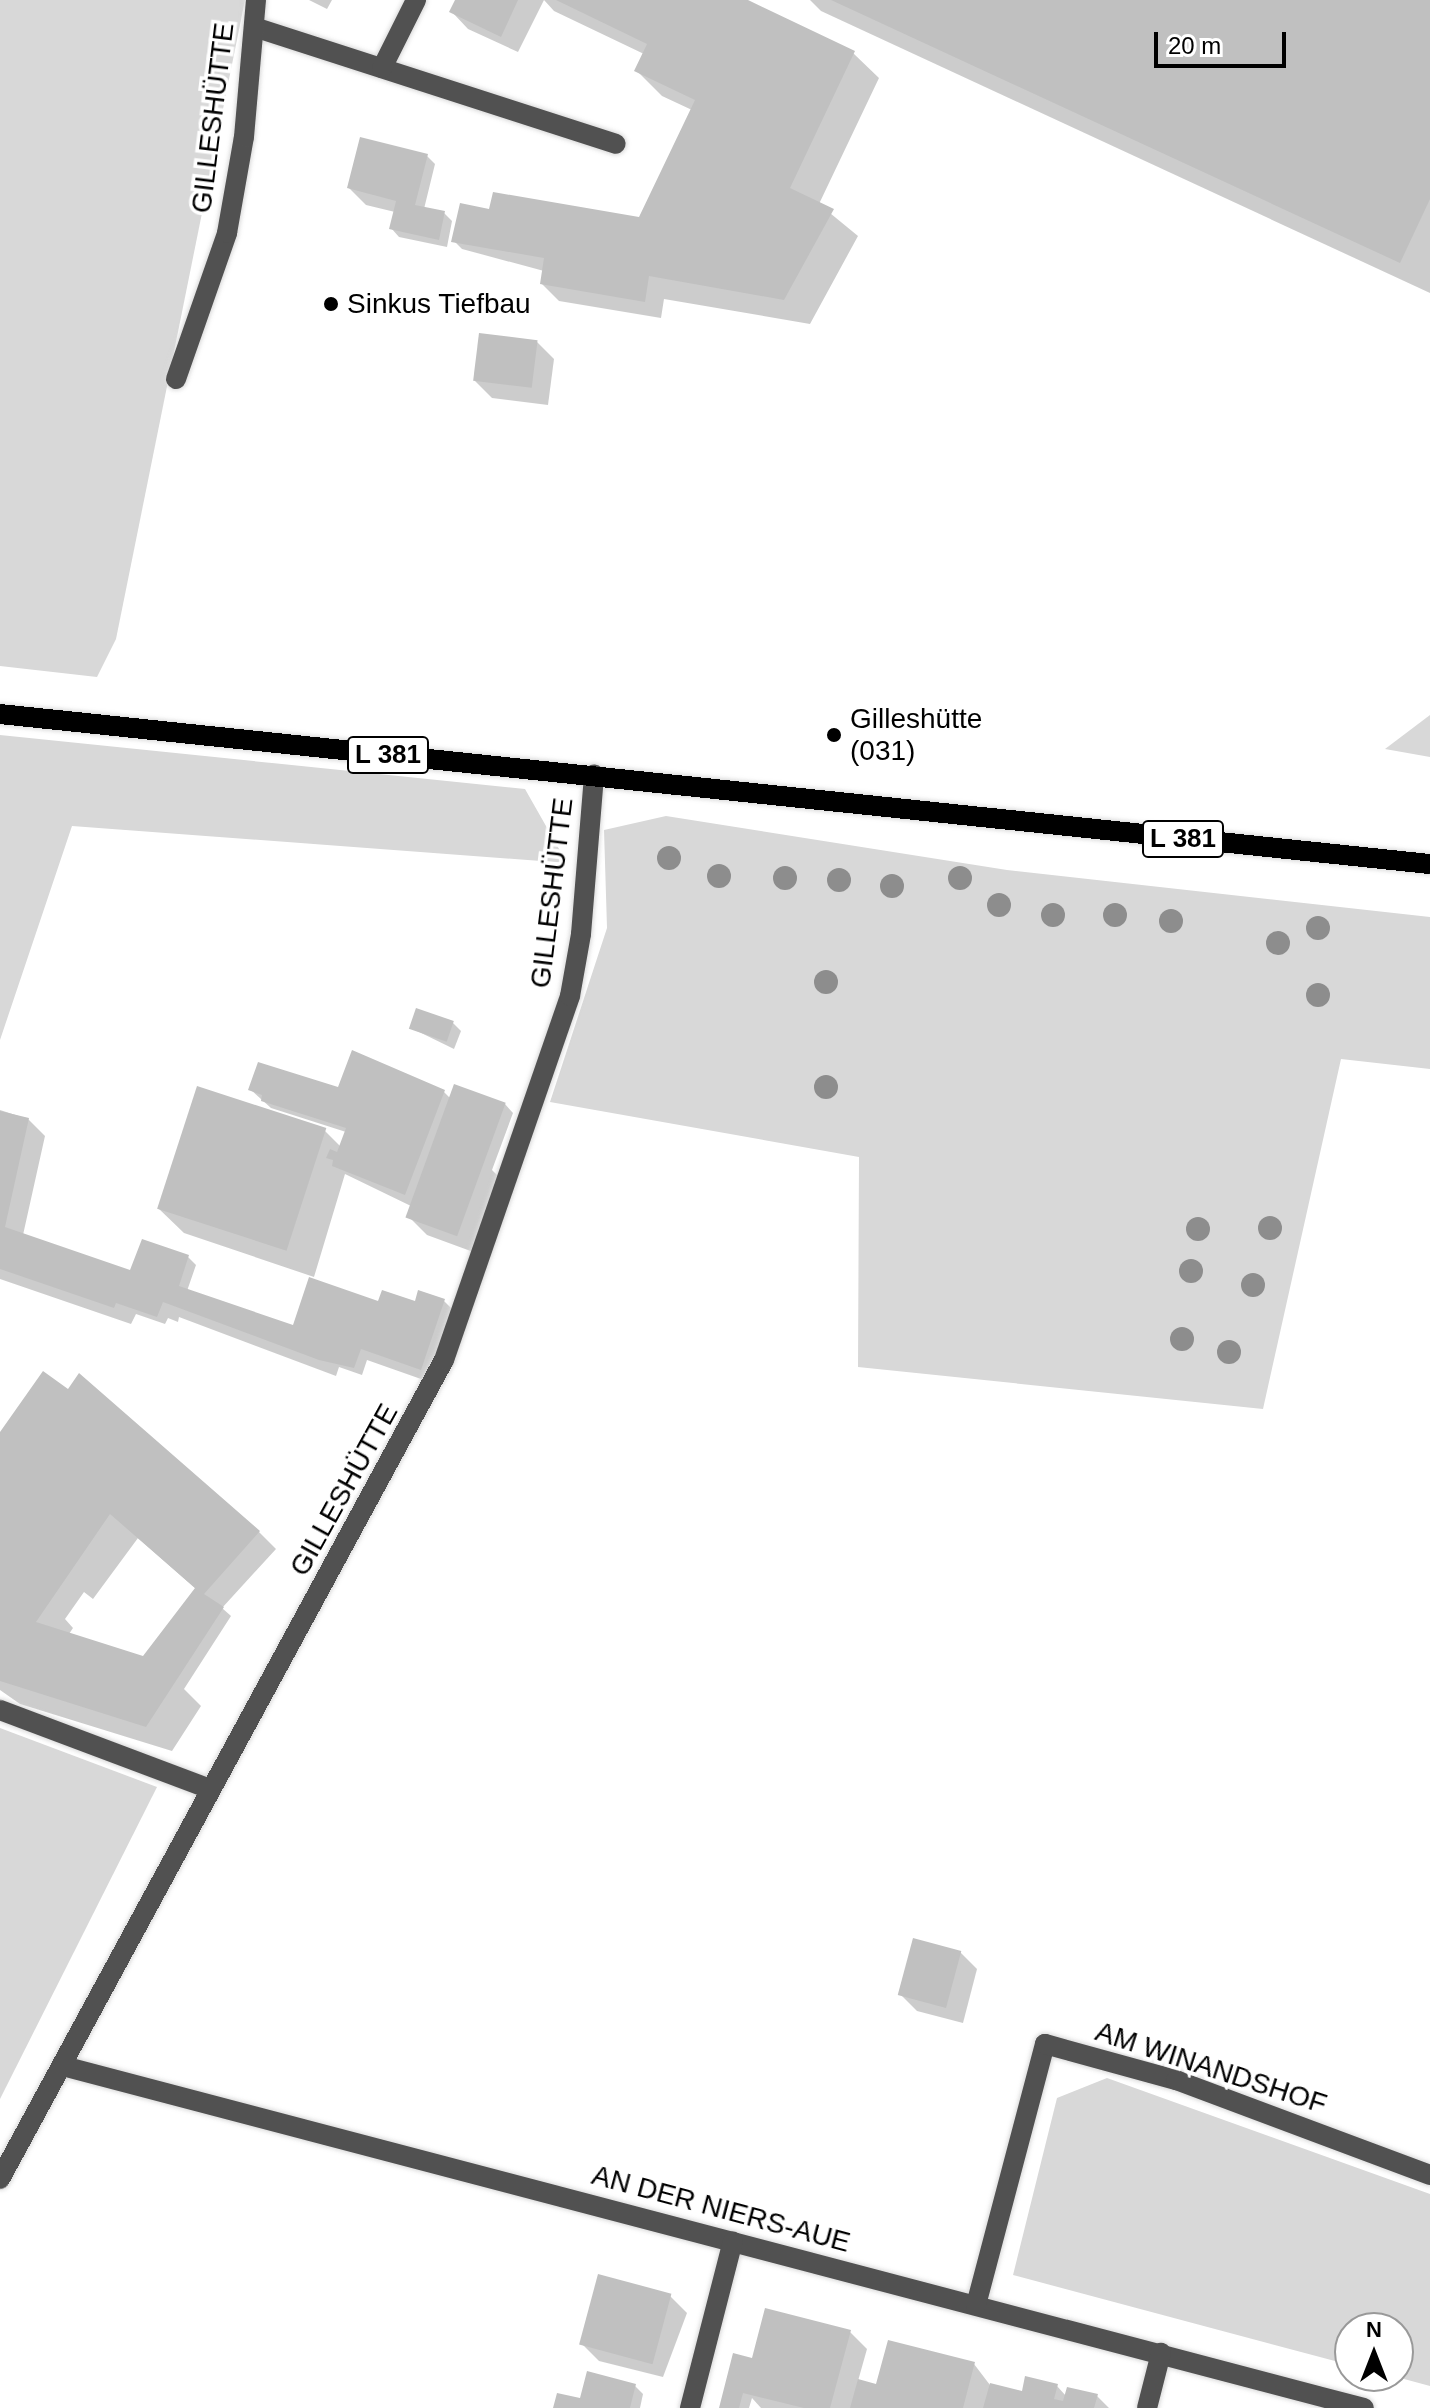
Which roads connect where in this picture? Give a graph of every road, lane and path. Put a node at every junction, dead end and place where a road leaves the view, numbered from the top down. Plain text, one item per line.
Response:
1 (256, 0) edge
2 (416, 0) edge
3 (254, 27) junction
4 (382, 68) junction
5 (616, 144) dead end
6 (176, 379) dead end
7 (0, 714) edge
8 (594, 775) junction
9 (1430, 864) edge
10 (0, 1710) edge
11 (210, 1789) junction
12 (63, 2066) junction
13 (1430, 2175) edge
14 (0, 2179) edge
15 (733, 2241) junction
16 (976, 2305) junction
17 (1161, 2353) junction
18 (690, 2408) edge
19 (1147, 2408) edge
20 (1364, 2408) edge

1 - 3 street, GILLESHÜTTE
2 - 4 street
3 - 4 street
3 - 6 street, GILLESHÜTTE
4 - 5 street
7 - 8 main road, L 381
8 - 9 main road, L 381
8 - 11 street, GILLESHÜTTE
10 - 11 street
11 - 12 street, GILLESHÜTTE
12 - 14 street, GILLESHÜTTE
12 - 15 street, AN DER NIERS-AUE
13 - 16 street, AM WINANDSHOF
15 - 16 street, AN DER NIERS-AUE
15 - 18 street
16 - 17 street, AN DER NIERS-AUE
17 - 19 street
17 - 20 street, AN DER NIERS-AUE

